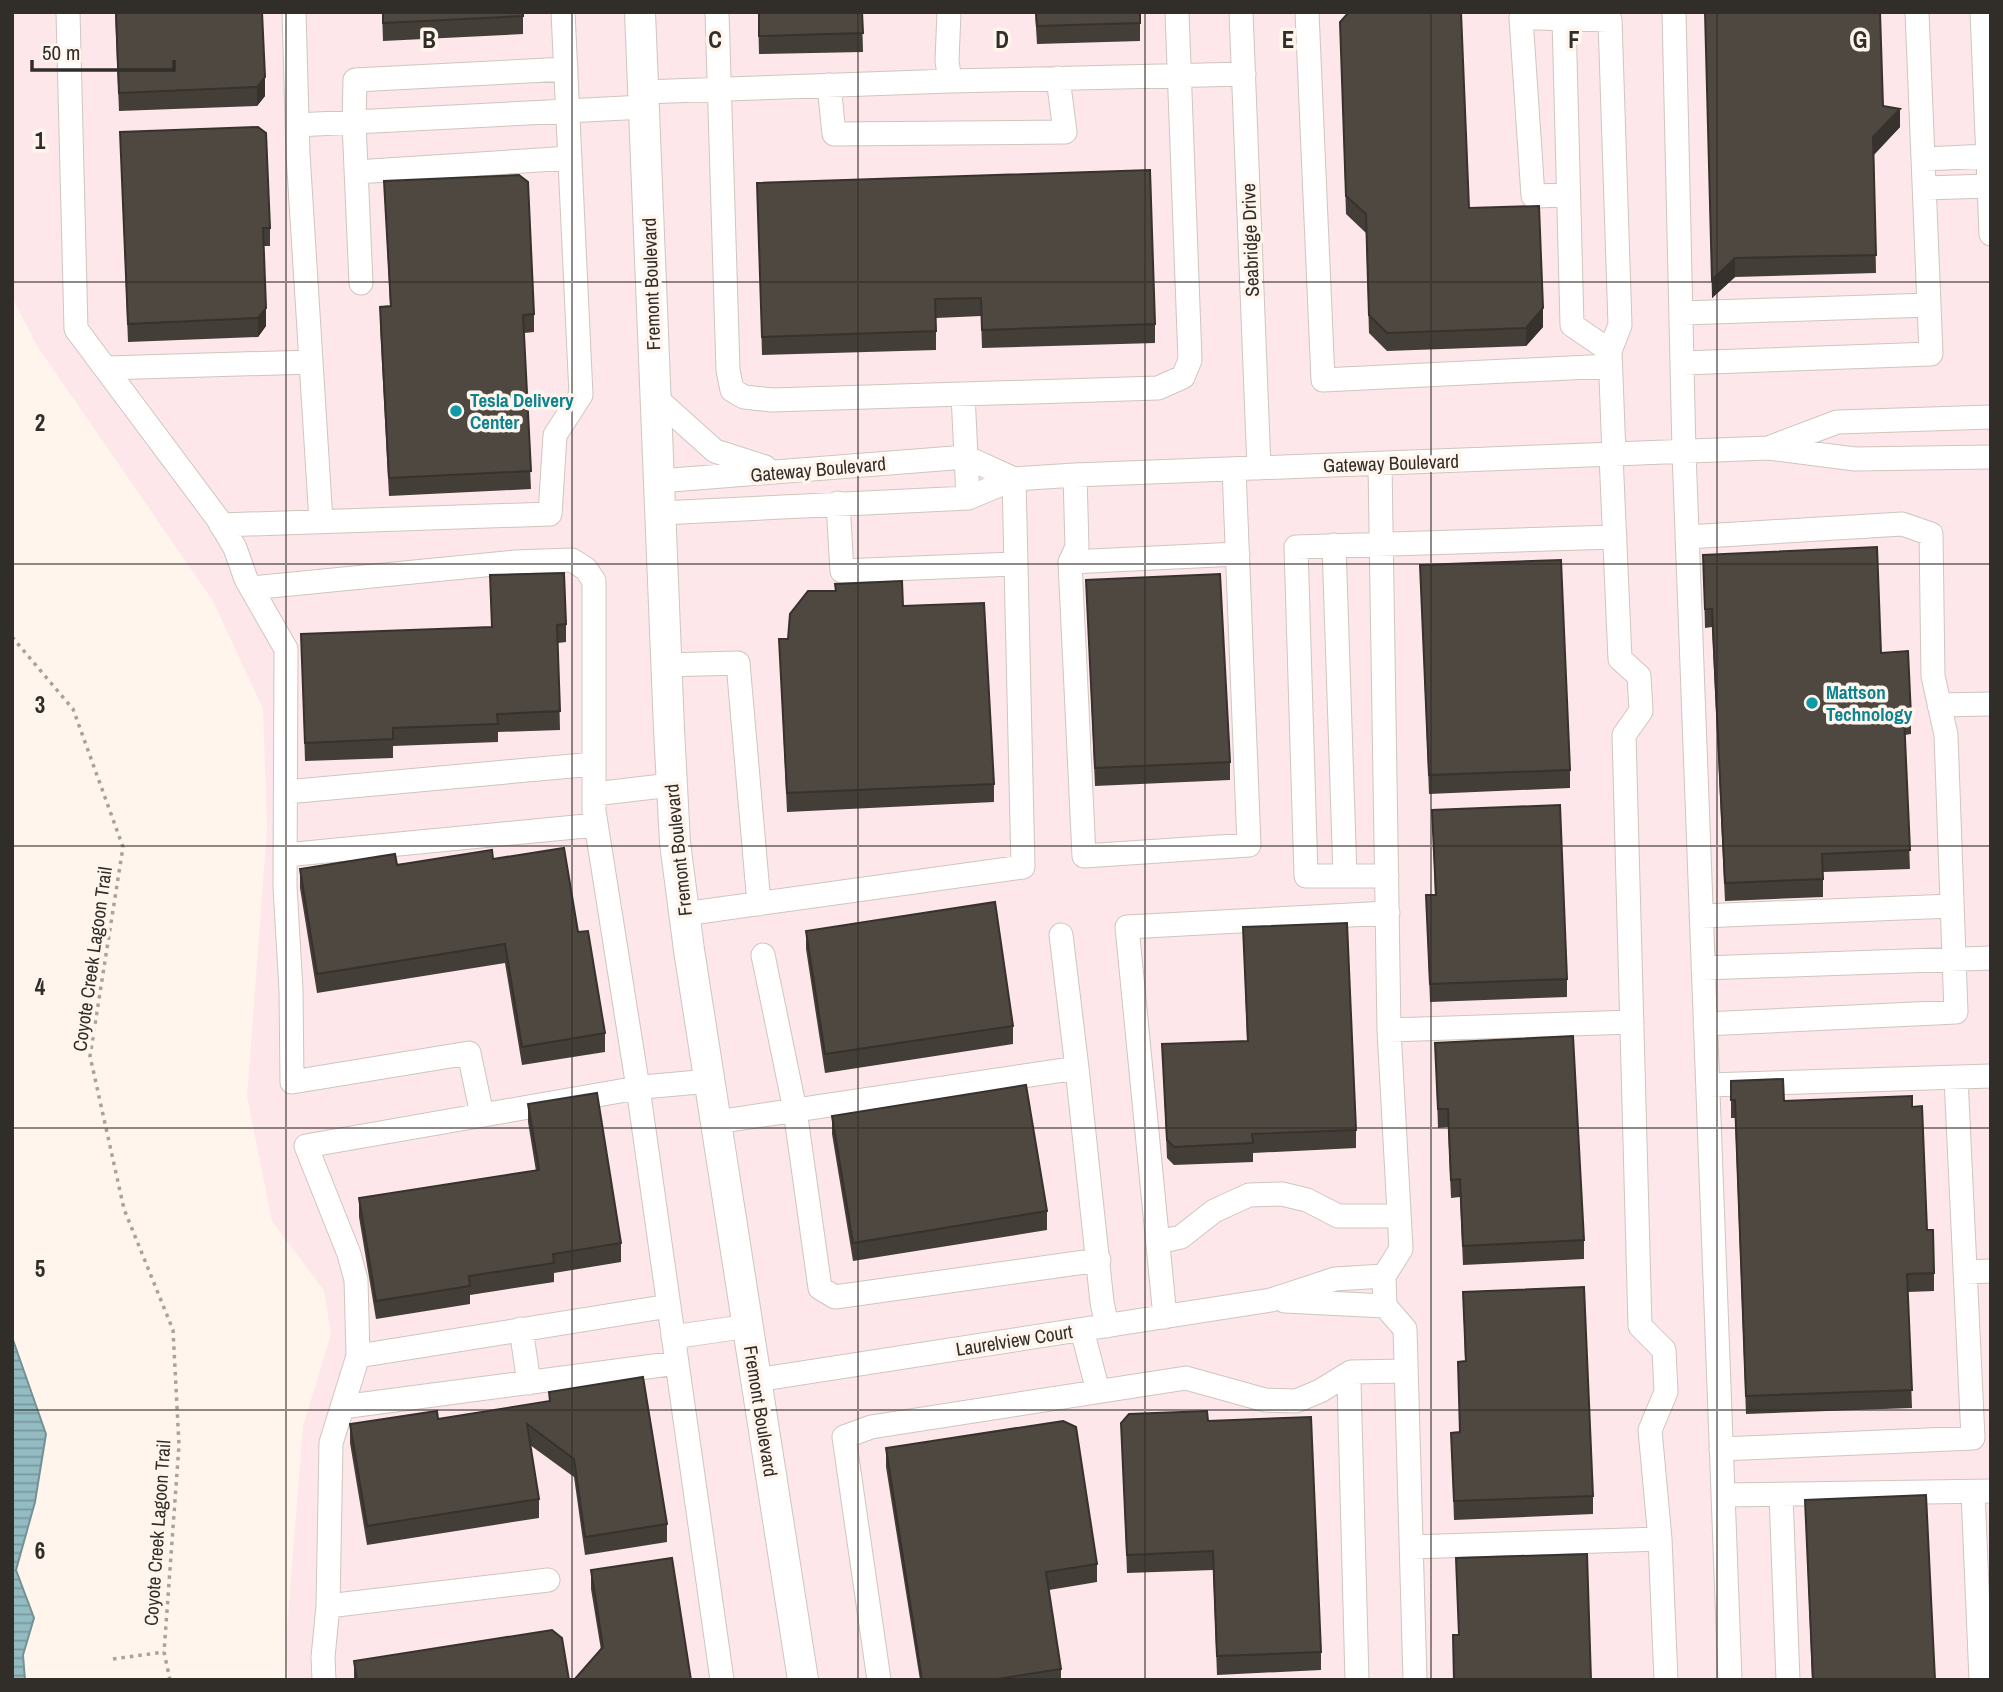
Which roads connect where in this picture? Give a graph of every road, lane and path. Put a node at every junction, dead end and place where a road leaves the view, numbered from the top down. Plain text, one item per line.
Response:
1 (68, 12) edge
2 (294, 12) edge
3 (564, 12) edge
4 (640, 12) edge
5 (717, 12) edge
6 (948, 12) edge
7 (1177, 12) edge
8 (1241, 12) edge
9 (1307, 12) edge
10 (1674, 12) edge
11 (1917, 12) edge
12 (1982, 12) edge
13 (1538, 15) edge
14 (1564, 19) junction
15 (566, 69) junction
16 (1244, 74) junction
17 (1180, 75) junction
18 (1058, 78) junction
19 (950, 81) junction
20 (829, 85) junction
21 (719, 89) junction
22 (643, 99) junction
23 (568, 112) junction
24 (354, 123) junction
25 (297, 125) junction
26 (1988, 156) junction
27 (570, 158) junction
28 (1924, 159) junction
29 (356, 172) junction
30 (1989, 186) edge
31 (1925, 188) junction
32 (1568, 195) junction
33 (1991, 234) edge
34 (361, 283) dead end
35 (1929, 305) junction
36 (1682, 313) junction
37 (1610, 358) junction
38 (311, 362) junction
39 (1683, 363) junction
40 (106, 368) junction
41 (963, 394) junction
42 (656, 398) junction
43 (1991, 417) edge
44 (1768, 449) junction
45 (1684, 452) junction
46 (1613, 455) junction
47 (966, 457) junction
48 (1991, 457) edge
49 (1380, 464) junction
50 (1259, 468) junction
51 (1234, 469) junction
52 (782, 471) junction
53 (1075, 475) junction
54 (1014, 478) junction
55 (659, 481) junction
56 (968, 498) junction
57 (838, 503) junction
58 (661, 513) junction
59 (321, 521) junction
60 (221, 525) junction
61 (1615, 537) junction
62 (1687, 537) junction
63 (1381, 543) junction
64 (1334, 545) junction
65 (1238, 554) junction
66 (1070, 562) junction
67 (1014, 564) junction
68 (251, 587) junction
69 (12, 637) edge
70 (666, 665) junction
71 (1991, 704) edge
72 (1939, 705) junction
73 (594, 764) junction
74 (671, 785) junction
75 (286, 792) junction
76 (594, 794) junction
77 (596, 825) junction
78 (285, 855) junction
79 (1346, 876) junction
80 (1387, 876) junction
81 (759, 904) junction
82 (1952, 906) junction
83 (1388, 913) junction
84 (684, 915) junction
85 (1701, 916) junction
86 (1061, 935) dead end
87 (763, 955) dead end
88 (1954, 958) junction
89 (1991, 958) edge
90 (1703, 968) junction
91 (1632, 1023) junction
92 (1705, 1024) junction
93 (1389, 1030) junction
94 (1077, 1068) junction
95 (1991, 1076) edge
96 (1956, 1078) junction
97 (710, 1082) junction
98 (1708, 1085) junction
99 (638, 1088) junction
100 (795, 1110) junction
101 (482, 1115) junction
102 (716, 1122) junction
103 (1399, 1216) junction
104 (1158, 1242) junction
105 (1099, 1260) junction
106 (1991, 1271) edge
107 (1965, 1272) junction
108 (1384, 1276) junction
109 (1271, 1300) junction
110 (668, 1306) junction
111 (1385, 1306) junction
112 (1165, 1317) junction
113 (748, 1326) junction
114 (1107, 1326) junction
115 (521, 1329) junction
116 (1082, 1330) junction
117 (673, 1336) junction
118 (358, 1356) junction
119 (677, 1363) junction
120 (1406, 1371) junction
121 (1351, 1372) junction
122 (757, 1380) junction
123 (529, 1383) junction
124 (1098, 1391) junction
125 (342, 1407) junction
126 (1721, 1449) junction
127 (1982, 1492) edge
128 (1723, 1495) junction
129 (1781, 1495) junction
130 (1660, 1539) junction
131 (1411, 1548) junction
132 (548, 1580) dead end
133 (328, 1606) junction
134 (164, 1652) junction
135 (113, 1659) dead end
136 (170, 1680) edge
137 (324, 1680) edge
138 (722, 1680) edge
139 (803, 1680) edge
140 (880, 1680) edge
141 (1357, 1680) edge
142 (1415, 1680) edge
143 (1666, 1680) edge
144 (1730, 1680) edge
145 (1788, 1680) edge
146 (1981, 1680) edge

1 - 40 street
2 - 25 street
3 - 15 street
4 - 22 main road, Fremont Boulevard
5 - 21 street
6 - 19 street
7 - 17 street
8 - 16 street, Seabridge Drive
9 - 37 street
10 - 36 street
11 - 28 street
12 - 26 street
13 - 14 street
13 - 32 street
14 - 32 street
14 - 37 street
15 - 23 street
15 - 24 street
16 - 17 street
16 - 50 street, Seabridge Drive
17 - 18 street
17 - 41 street
18 - 19 street
18 - 20 street
19 - 20 street
20 - 21 street
21 - 22 street
21 - 41 street
22 - 23 street
22 - 42 main road, Fremont Boulevard
23 - 24 street
23 - 27 street
24 - 25 street
24 - 29 street
25 - 38 street
26 - 28 street
26 - 30 street
27 - 29 street
27 - 59 street
28 - 31 street
29 - 34 street
30 - 31 street
30 - 33 street
31 - 35 street
32 - 37 street
35 - 36 street
35 - 39 street
36 - 39 street
37 - 46 street
38 - 40 street
38 - 59 street
39 - 45 street
40 - 60 street
41 - 47 street
42 - 52 street
42 - 55 main road, Fremont Boulevard
43 - 44 street, Gateway Boulevard
44 - 45 street, Gateway Boulevard
44 - 48 street, Gateway Boulevard
45 - 46 street, Gateway Boulevard
45 - 62 street
46 - 49 street, Gateway Boulevard
46 - 61 street
47 - 52 street, Gateway Boulevard
47 - 54 street, Gateway Boulevard
47 - 56 street
49 - 50 street, Gateway Boulevard
49 - 63 street
50 - 51 street, Gateway Boulevard
51 - 53 street, Gateway Boulevard
51 - 65 street
52 - 55 street, Gateway Boulevard
53 - 54 street, Gateway Boulevard
53 - 66 street
54 - 56 street, Gateway Boulevard
54 - 67 street
55 - 58 main road, Fremont Boulevard
56 - 57 street, Gateway Boulevard
57 - 58 street, Gateway Boulevard
57 - 67 street
58 - 70 main road, Fremont Boulevard
59 - 60 street
60 - 68 street
61 - 63 street
61 - 91 street
62 - 72 street
62 - 85 street
63 - 64 street
63 - 80 street
64 - 79 street
64 - 79 street
65 - 66 street
65 - 66 street
67 - 81 street
68 - 73 street
68 - 75 street
69 - 134 path, Coyote Creek Lagoon Trail
70 - 74 main road, Fremont Boulevard
70 - 81 street
71 - 72 street
72 - 82 street
73 - 75 street
73 - 76 street
74 - 76 street
74 - 84 main road, Fremont Boulevard
75 - 78 street
76 - 77 street
77 - 78 street
77 - 99 street
78 - 101 street
79 - 80 street
80 - 83 street
81 - 84 street
82 - 85 street
82 - 88 street
83 - 93 street
83 - 104 street
84 - 97 main road, Fremont Boulevard
85 - 90 street
86 - 94 street
87 - 100 street
88 - 89 street
88 - 90 street
88 - 92 street
90 - 92 street
91 - 93 street
91 - 130 street
92 - 98 street
93 - 103 street
94 - 100 street
94 - 105 street
95 - 96 street
96 - 98 street
96 - 107 street
97 - 99 street
97 - 102 main road, Fremont Boulevard
98 - 126 street
99 - 101 street
99 - 110 street
100 - 102 street
100 - 105 street
101 - 118 street
102 - 113 main road, Fremont Boulevard
103 - 104 street
103 - 108 street
104 - 112 street
105 - 114 street
106 - 107 street
107 - 126 street
108 - 109 street
108 - 111 street
109 - 111 street
109 - 112 street, Laurelview Court
110 - 115 street
110 - 117 street
111 - 120 street
112 - 114 street, Laurelview Court
113 - 117 street
113 - 122 main road, Fremont Boulevard
114 - 116 street, Laurelview Court
115 - 118 street
115 - 123 street
116 - 122 street, Laurelview Court
116 - 124 street
117 - 119 street
118 - 125 street
119 - 123 street
119 - 138 street
120 - 121 street
120 - 131 street
121 - 124 street
121 - 141 street
122 - 139 main road, Fremont Boulevard
123 - 125 street
124 - 140 street
125 - 133 street
126 - 128 street
127 - 129 street
127 - 146 street
128 - 129 street
128 - 144 street
129 - 145 street
130 - 131 street
130 - 143 street
131 - 142 street
132 - 133 street
133 - 137 street
134 - 135 path
134 - 136 path, Coyote Creek Lagoon Trail

